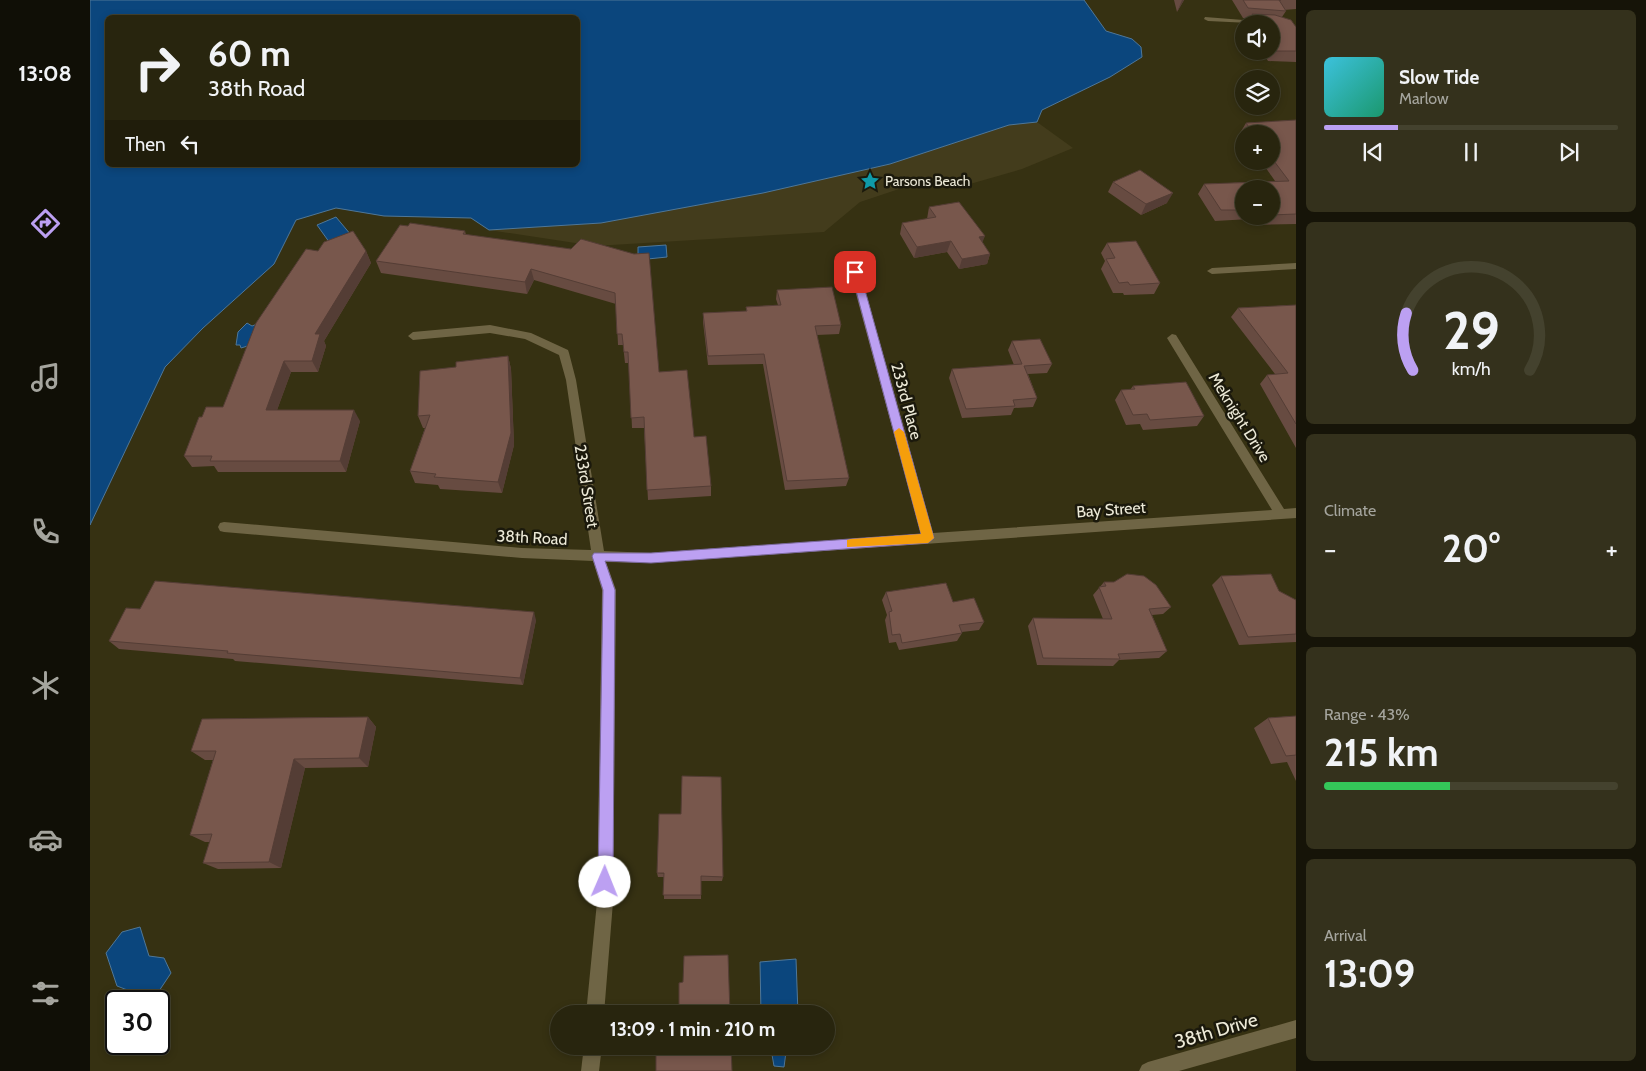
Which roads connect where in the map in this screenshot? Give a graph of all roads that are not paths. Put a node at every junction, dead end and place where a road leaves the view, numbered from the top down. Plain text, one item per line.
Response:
1 (1208, 19) dead end
2 (1235, 21) edge
3 (1296, 266) edge
4 (1212, 271) dead end
5 (855, 272) dead end
6 (413, 336) dead end
7 (1172, 338) dead end
8 (1296, 513) edge
9 (1280, 514) junction
10 (224, 526) dead end
11 (928, 538) junction
12 (598, 556) junction
13 (596, 1005) edge
14 (1296, 1029) edge
15 (592, 1055) edge
16 (590, 1071) edge
17 (1148, 1071) edge

1 - 2 street
3 - 4 street
5 - 11 street, 233rd Place
6 - 12 street, 233rd Street
7 - 9 street, Meknight Drive
8 - 9 street, Bay Street
9 - 11 street, Bay Street
10 - 12 street, 38th Road
11 - 12 street, 38th Road
12 - 13 street, 233rd Street
14 - 17 street, 38th Drive
15 - 16 street

